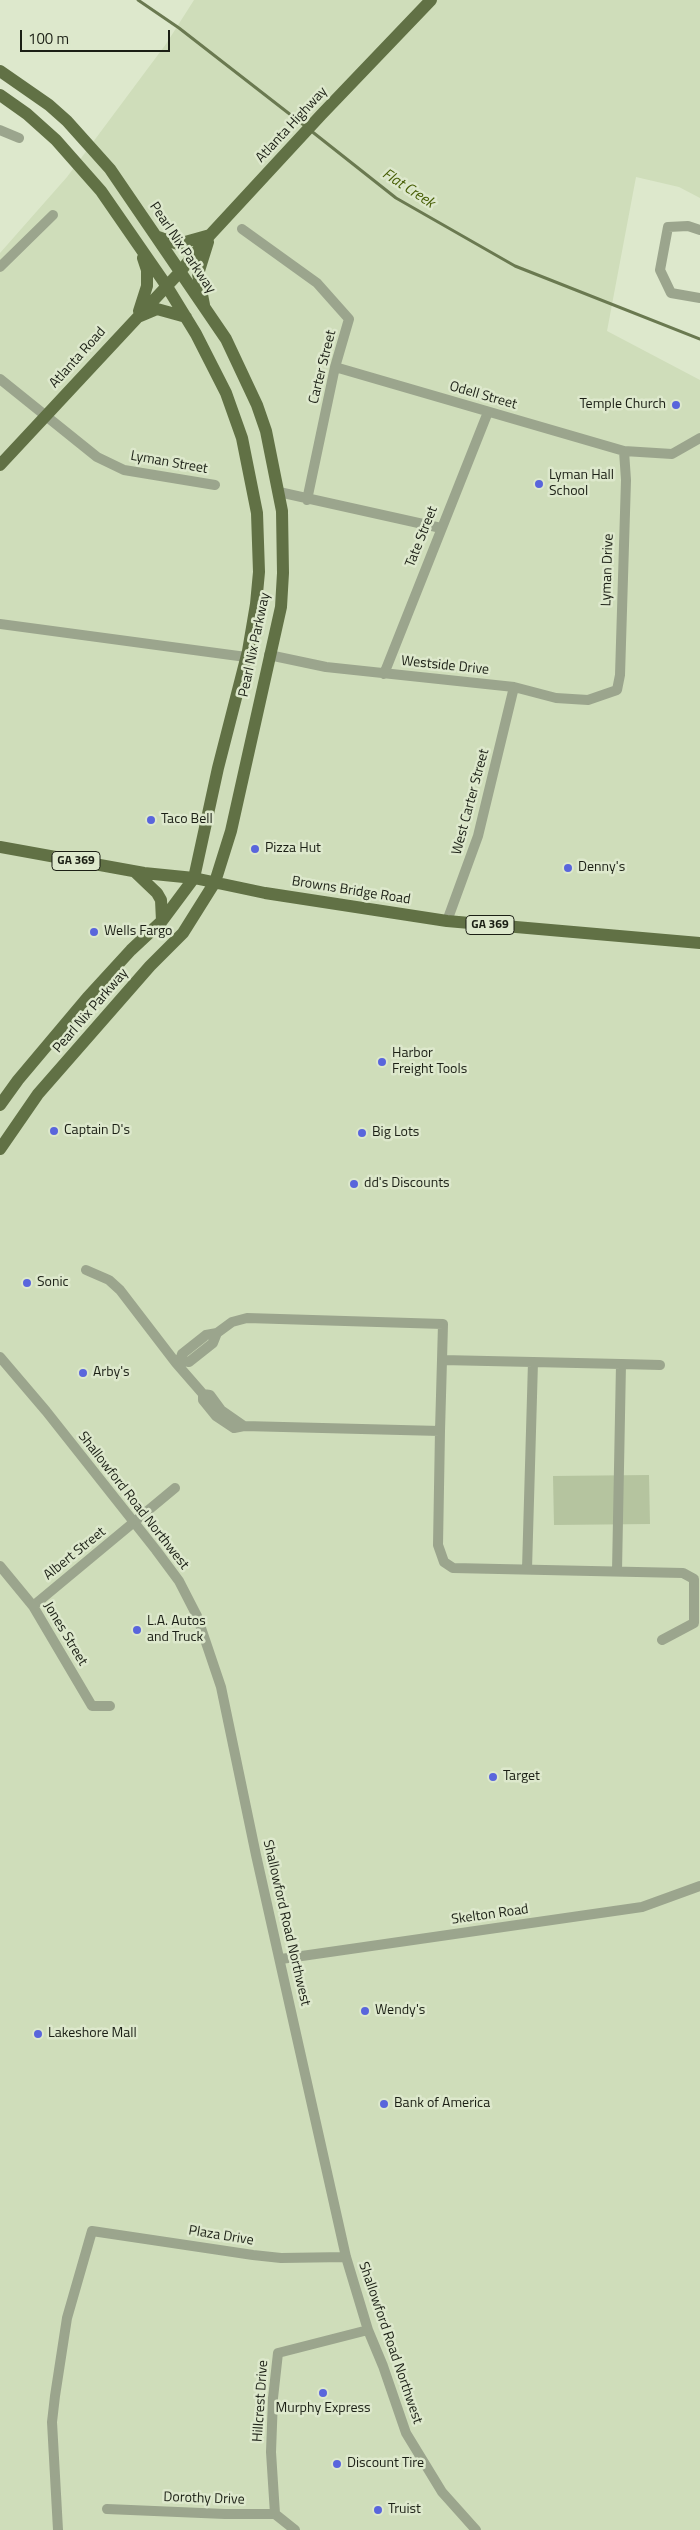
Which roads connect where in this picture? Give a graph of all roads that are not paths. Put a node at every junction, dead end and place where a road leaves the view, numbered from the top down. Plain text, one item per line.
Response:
1 (430, 0) edge
2 (0, 71) edge
3 (0, 95) edge
4 (0, 130) edge
5 (19, 138) dead end
6 (53, 215) dead end
7 (242, 229) dead end
8 (700, 230) edge
9 (210, 235) junction
10 (158, 237) junction
11 (138, 246) junction
12 (2, 262) edge
13 (179, 273) junction
14 (166, 285) junction
15 (700, 298) edge
16 (205, 309) junction
17 (186, 317) junction
18 (136, 318) junction
19 (335, 367) junction
20 (0, 379) edge
21 (488, 412) junction
22 (46, 416) junction
23 (700, 438) edge
24 (624, 451) junction
25 (0, 465) edge
26 (215, 485) dead end
27 (279, 492) junction
28 (307, 500) junction
29 (441, 528) junction
30 (0, 624) edge
31 (269, 655) junction
32 (246, 657) junction
33 (384, 674) junction
34 (514, 687) junction
35 (617, 690) joint
36 (0, 847) edge
37 (136, 872) junction
38 (194, 878) junction
39 (215, 882) junction
40 (162, 921) junction
41 (446, 921) junction
42 (700, 943) edge
43 (0, 1105) edge
44 (0, 1149) edge
45 (86, 1270) dead end
46 (0, 1358) edge
47 (442, 1360) junction
48 (178, 1362) junction
49 (533, 1362) junction
50 (621, 1364) junction
51 (660, 1365) dead end
52 (440, 1431) junction
53 (175, 1488) dead end
54 (135, 1523) junction
55 (0, 1566) edge
56 (527, 1569) junction
57 (617, 1571) junction
58 (33, 1606) junction
59 (662, 1640) dead end
60 (110, 1706) dead end
61 (700, 1886) edge
62 (281, 1959) junction
63 (346, 2257) junction
64 (368, 2330) junction
65 (107, 2509) dead end
66 (276, 2514) junction
67 (58, 2530) edge
68 (295, 2530) edge
69 (476, 2530) edge

1 - 9 main road, Atlanta Highway
2 - 10 main road, Pearl Nix Parkway
3 - 11 main road, Pearl Nix Parkway
4 - 5 street
6 - 12 street
7 - 19 street, Carter Street
8 - 15 street
9 - 10 main road
9 - 13 main road, Atlanta Highway
9 - 16 main road
10 - 13 main road, Pearl Nix Parkway
11 - 14 main road, Pearl Nix Parkway
11 - 18 main road
13 - 14 main road, Atlanta Road
13 - 16 main road, Pearl Nix Parkway
14 - 17 main road, Pearl Nix Parkway
14 - 18 main road, Atlanta Road
16 - 27 main road, Pearl Nix Parkway
17 - 18 main road
17 - 32 main road, Pearl Nix Parkway
18 - 22 main road, Atlanta Road
19 - 21 street, Odell Street
19 - 28 street, Carter Street
20 - 22 street, Lyman Street
21 - 24 street, Odell Street
21 - 29 street, Tate Street
22 - 25 main road, Atlanta Road
22 - 26 street, Lyman Street
23 - 24 street, Odell Street
24 - 35 street, Lyman Drive
27 - 28 street
27 - 31 main road, Pearl Nix Parkway
28 - 29 street
29 - 33 street, Tate Street
30 - 32 street
31 - 33 street, Westside Drive
31 - 39 main road, Pearl Nix Parkway
32 - 38 main road, Pearl Nix Parkway
33 - 34 street, Westside Drive
34 - 35 street, Westside Drive
34 - 41 street, West Carter Street
36 - 37 main road, Browns Bridge Road / GA 369
37 - 38 main road, Browns Bridge Road / GA 369
37 - 40 main road
38 - 39 main road, Browns Bridge Road / GA 369
38 - 40 main road, Pearl Nix Parkway
39 - 41 main road, Browns Bridge Road / GA 369
39 - 44 main road, Pearl Nix Parkway
40 - 43 main road, Pearl Nix Parkway
41 - 42 main road, Browns Bridge Road / GA 369
45 - 48 street
46 - 54 street, Shallowford Road Northwest
47 - 48 street
47 - 49 street
47 - 52 street
48 - 52 street
49 - 50 street
49 - 56 street
50 - 51 street
50 - 57 street
52 - 56 street
53 - 54 street, Albert Street
54 - 58 street, Albert Street
54 - 62 street, Shallowford Road Northwest
55 - 58 street, Jones Street
56 - 57 street
57 - 59 street
58 - 60 street, Jones Street
61 - 62 street, Skelton Road
62 - 63 street, Shallowford Road Northwest
63 - 64 street, Shallowford Road Northwest
63 - 67 street, Plaza Drive
64 - 66 street, Hillcrest Drive
64 - 69 street, Shallowford Road Northwest
65 - 66 street, Dorothy Drive
66 - 68 street

